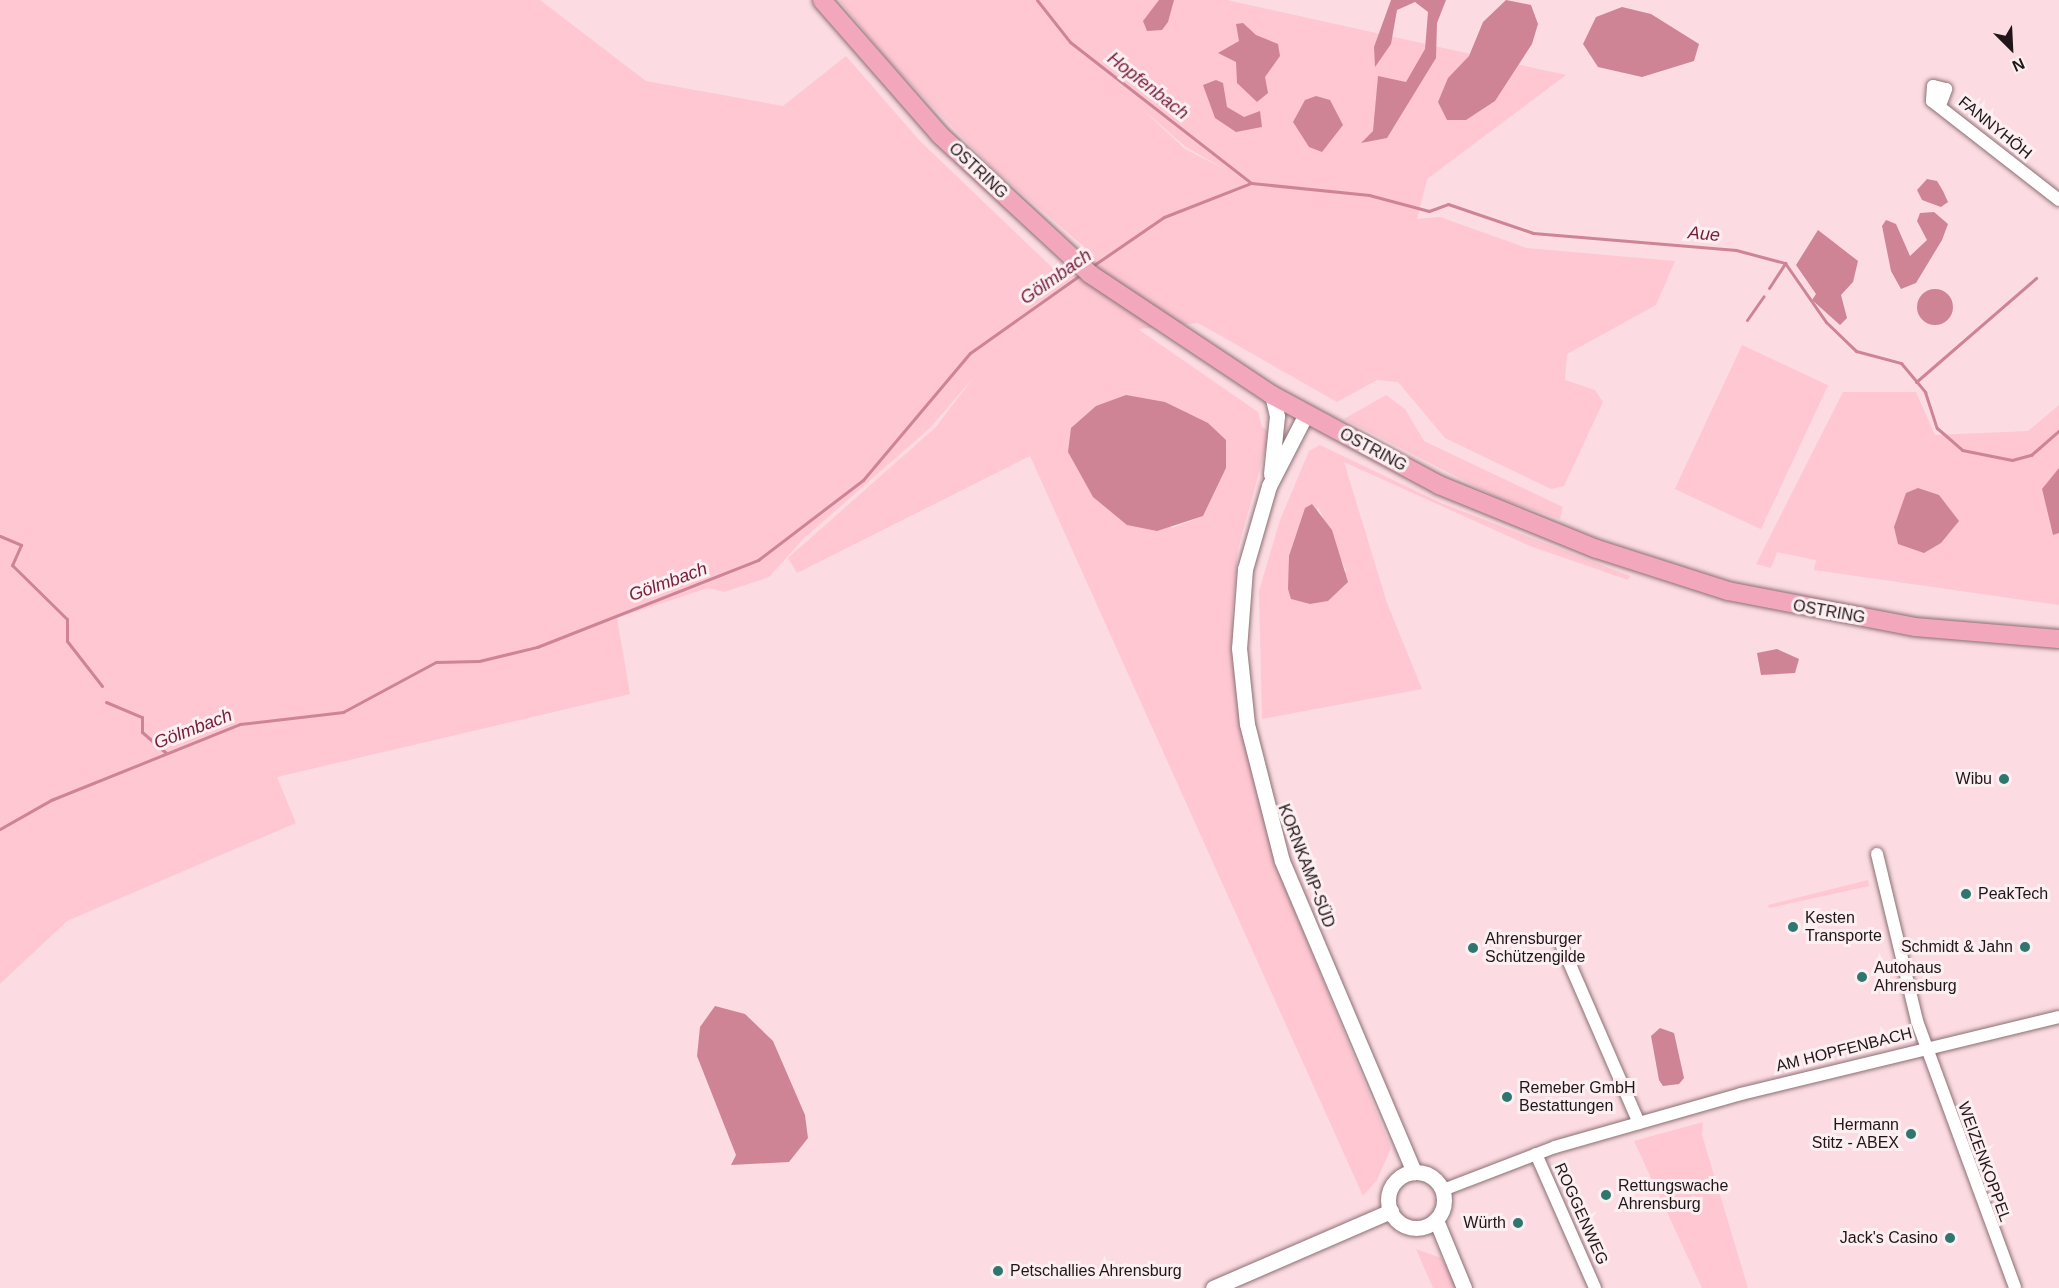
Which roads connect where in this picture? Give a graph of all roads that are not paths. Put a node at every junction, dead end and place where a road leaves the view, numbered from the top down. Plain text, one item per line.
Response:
1 (822, 0) edge
2 (1941, 103) dead end
3 (2059, 200) edge
4 (1272, 395) junction
5 (1306, 414) junction
6 (1276, 434) junction
7 (1269, 486) junction
8 (2059, 639) edge
9 (1877, 854) dead end
10 (1562, 946) dead end
11 (2059, 1017) edge
12 (1926, 1046) junction
13 (1639, 1123) junction
14 (1536, 1154) junction
15 (1408, 1174) junction
16 (1443, 1190) junction
17 (1391, 1211) junction
18 (1431, 1223) junction
19 (1213, 1288) edge
20 (1464, 1288) edge
21 (1595, 1288) edge
22 (2015, 1288) edge

1 - 4 main road, OSTRING
2 - 3 street, FANNYHÖH
4 - 5 main road, OSTRING
4 - 6 street, KORNKAMP-SÜD
5 - 6 street
5 - 7 street, KORNKAMP-SÜD
5 - 8 main road, OSTRING
6 - 7 street, KORNKAMP-SÜD
7 - 15 street, KORNKAMP-SÜD
9 - 12 street, WEIZENKOPPEL
10 - 13 street
11 - 12 street, AM HOPFENBACH
12 - 13 street, AM HOPFENBACH
12 - 22 street, WEIZENKOPPEL
13 - 14 street, AM HOPFENBACH
14 - 16 street, AM HOPFENBACH
14 - 21 street, ROGGENWEG
15 - 16 street
15 - 17 street
16 - 18 street
17 - 18 street
17 - 19 street
18 - 20 street

